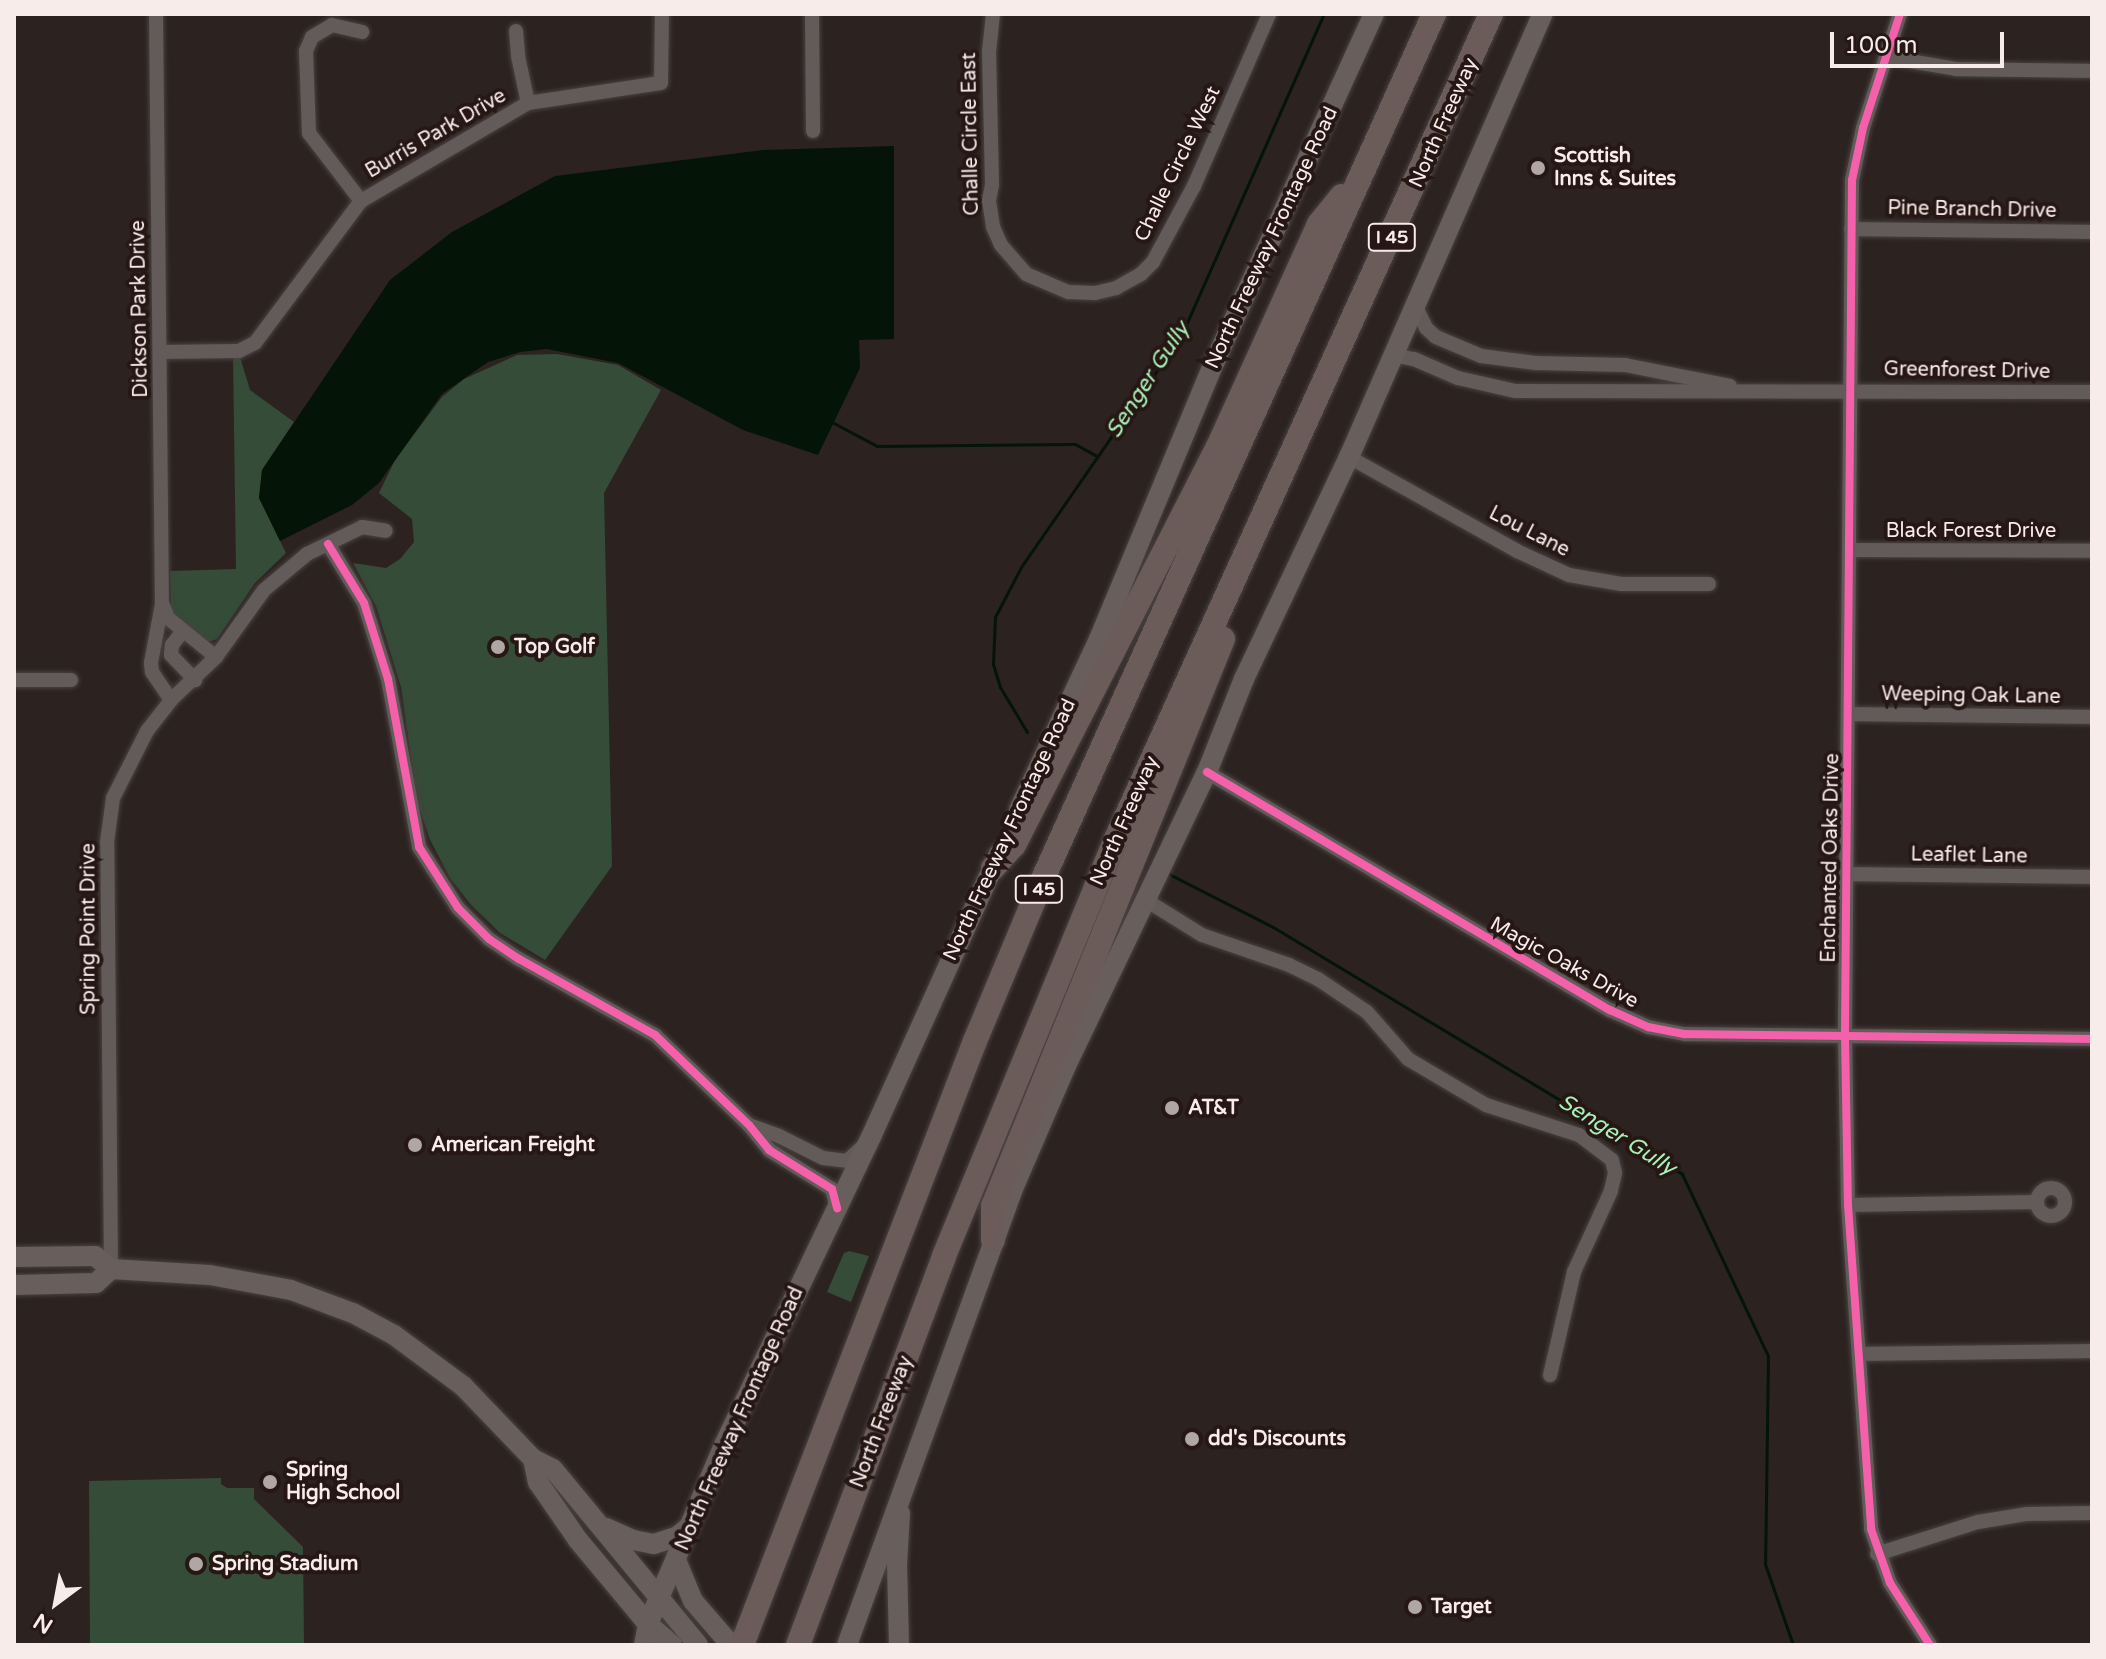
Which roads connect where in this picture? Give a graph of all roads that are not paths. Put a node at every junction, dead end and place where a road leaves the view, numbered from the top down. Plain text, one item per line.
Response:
1 (156, 14) edge
2 (662, 14) edge
3 (812, 14) edge
4 (993, 14) edge
5 (1269, 14) edge
6 (1374, 14) edge
7 (1434, 14) edge
8 (1491, 14) edge
9 (1543, 14) edge
10 (1900, 14) edge
11 (516, 31) dead end
12 (362, 32) dead end
13 (1886, 57) junction
14 (2092, 71) edge
15 (528, 103) junction
16 (813, 131) dead end
17 (1364, 169) junction
18 (361, 201) junction
19 (1851, 229) junction
20 (2092, 232) edge
21 (1086, 293) joint
22 (1415, 305) junction
23 (1450, 345) junction
24 (160, 352) junction
25 (1393, 355) junction
26 (1568, 363) junction
27 (1434, 368) junction
28 (1746, 390) junction
29 (1849, 390) junction
30 (2092, 392) edge
31 (1567, 393) junction
32 (1349, 457) junction
33 (1290, 458) junction
34 (386, 531) dead end
35 (328, 544) junction
36 (1850, 550) junction
37 (2092, 551) edge
38 (1709, 584) dead end
39 (162, 604) junction
40 (183, 631) junction
41 (216, 657) junction
42 (14, 680) edge
43 (71, 680) dead end
44 (195, 680) junction
45 (171, 700) junction
46 (1849, 714) junction
47 (2092, 717) edge
48 (1207, 772) junction
49 (993, 868) junction
50 (1846, 874) junction
51 (2092, 877) edge
52 (1144, 899) junction
53 (1845, 1036) junction
54 (2092, 1039) edge
55 (749, 1125) junction
56 (871, 1137) junction
57 (2037, 1202) dead end
58 (1848, 1205) junction
59 (837, 1208) junction
60 (993, 1240) junction
61 (14, 1257) edge
62 (111, 1269) junction
63 (14, 1285) edge
64 (2092, 1351) edge
65 (1860, 1354) junction
66 (1550, 1375) dead end
67 (533, 1459) junction
68 (902, 1490) junction
69 (2092, 1513) edge
70 (599, 1525) junction
71 (690, 1526) junction
72 (1877, 1554) junction
73 (676, 1560) junction
74 (660, 1598) junction
75 (648, 1624) junction
76 (745, 1635) edge
77 (644, 1645) edge
78 (672, 1645) edge
79 (698, 1645) edge
80 (731, 1645) edge
81 (798, 1645) edge
82 (847, 1645) edge
83 (899, 1645) edge
84 (1930, 1645) edge

1 - 24 street, Dickson Park Drive
2 - 15 street, Burris Park Drive
3 - 16 street
4 - 21 street, Challe Circle East
5 - 21 street, Challe Circle West
6 - 49 main road, North Freeway Frontage Road
7 - 17 highway, I 45
8 - 33 highway, North Freeway / I 45
9 - 22 main road
10 - 13 street, Enchanted Oaks Drive
11 - 15 street
12 - 18 street
13 - 14 street
13 - 19 street, Enchanted Oaks Drive
15 - 18 street, Burris Park Drive
17 - 49 highway
17 - 76 highway, I 45
18 - 24 street, Burris Park Drive
19 - 20 street, Pine Branch Drive
19 - 29 street, Enchanted Oaks Drive
22 - 23 street, Greenforest Drive
22 - 25 main road
23 - 26 street, Greenforest Drive
23 - 27 street
24 - 39 street, Dickson Park Drive
25 - 27 street, Greenforest Drive
25 - 32 main road
26 - 28 street, Greenforest Drive
26 - 31 street
27 - 31 street, Greenforest Drive
28 - 29 street, Greenforest Drive
28 - 31 street, Greenforest Drive
29 - 30 street, Greenforest Drive
29 - 36 street, Enchanted Oaks Drive
32 - 38 street, Lou Lane
32 - 48 main road
33 - 60 highway
33 - 81 highway, North Freeway / I 45
34 - 35 street, Spring Point Drive
35 - 41 street, Spring Point Drive
35 - 55 street
36 - 37 street, Black Forest Drive
36 - 46 street, Enchanted Oaks Drive
39 - 40 street
39 - 45 street, Dickson Park Drive
40 - 41 street
40 - 44 street
41 - 44 street, Spring Point Drive
42 - 43 street
44 - 45 street, Spring Point Drive
45 - 62 street, Spring Point Drive
46 - 47 street, Weeping Oak Lane
46 - 50 street, Enchanted Oaks Drive
48 - 52 main road
48 - 53 street, Magic Oaks Drive
49 - 56 main road, North Freeway Frontage Road
50 - 51 street, Leaflet Lane
50 - 53 street, Enchanted Oaks Drive
52 - 60 main road
52 - 66 street
53 - 54 street, Magic Oaks Drive
53 - 58 street, Enchanted Oaks Drive
55 - 56 street
55 - 59 street
56 - 59 main road, North Freeway Frontage Road
57 - 58 street
58 - 65 street, Enchanted Oaks Drive
59 - 71 main road, North Freeway Frontage Road
60 - 68 main road
61 - 62 main road
62 - 63 main road
62 - 67 main road
64 - 65 street
65 - 72 street, Enchanted Oaks Drive
67 - 70 main road
67 - 75 main road
68 - 82 main road
68 - 83 main road
69 - 72 street
70 - 71 main road
70 - 74 main road
71 - 73 main road, North Freeway Frontage Road
72 - 84 street, Enchanted Oaks Drive
73 - 74 main road, North Freeway Frontage Road
73 - 80 main road
74 - 75 main road, North Freeway Frontage Road
74 - 79 main road
75 - 77 main road, North Freeway Frontage Road
75 - 78 main road

